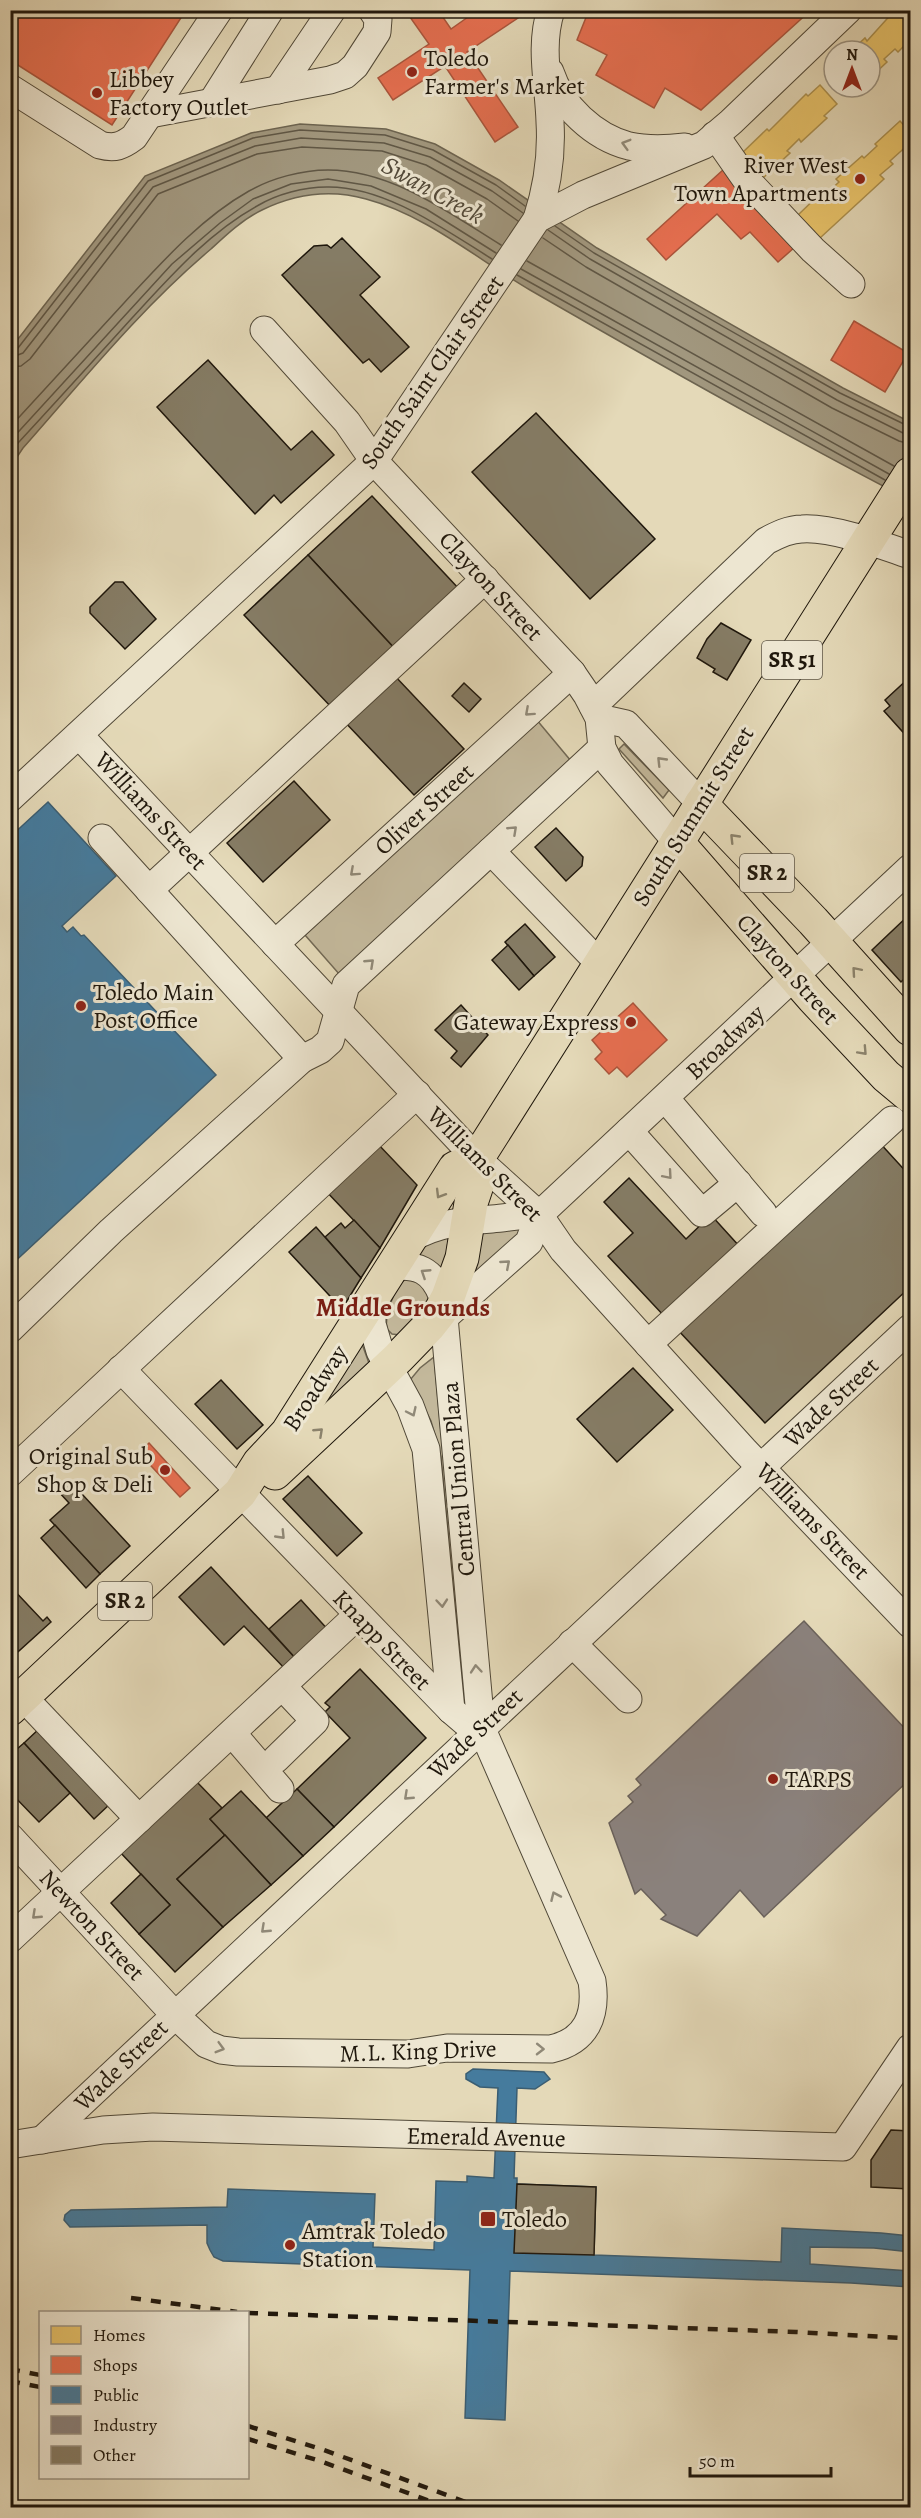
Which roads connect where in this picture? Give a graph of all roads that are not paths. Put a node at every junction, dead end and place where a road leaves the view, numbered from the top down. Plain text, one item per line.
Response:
1 (219, 10) edge
2 (270, 10) edge
3 (332, 10) edge
4 (372, 10) edge
5 (550, 10) edge
6 (848, 10) edge
7 (546, 60) junction
8 (10, 87) edge
9 (278, 90) junction
10 (212, 102) junction
11 (150, 114) junction
12 (710, 140) junction
13 (548, 206) junction
14 (851, 284) dead end
15 (264, 330) dead end
16 (374, 461) junction
17 (910, 474) edge
18 (876, 529) junction
19 (910, 555) edge
20 (485, 579) junction
21 (572, 673) junction
22 (596, 712) junction
23 (79, 735) junction
24 (602, 748) junction
25 (10, 798) edge
26 (701, 804) junction
27 (102, 838) dead end
28 (677, 842) junction
29 (188, 851) junction
30 (490, 851) junction
31 (910, 868) edge
32 (149, 890) junction
33 (831, 943) junction
34 (275, 944) junction
35 (600, 963) junction
36 (794, 977) junction
37 (339, 1010) junction
38 (910, 1029) edge
39 (302, 1059) junction
40 (417, 1094) junction
41 (665, 1098) junction
42 (901, 1108) edge
43 (629, 1131) junction
44 (477, 1158) junction
45 (738, 1183) junction
46 (763, 1213) dead end
47 (539, 1215) junction
48 (469, 1220) junction
49 (410, 1239) junction
50 (393, 1267) junction
51 (372, 1299) junction
52 (444, 1312) junction
53 (910, 1328) edge
54 (10, 1329) edge
55 (648, 1344) junction
56 (393, 1363) junction
57 (121, 1369) junction
58 (762, 1467) junction
59 (10, 1473) edge
60 (240, 1493) junction
61 (358, 1615) junction
62 (910, 1624) edge
63 (572, 1643) junction
64 (282, 1686) junction
65 (628, 1699) dead end
66 (17, 1703) edge
67 (451, 1710) junction
68 (481, 1727) junction
69 (232, 1733) junction
70 (276, 1758) dead end
71 (280, 1789) dead end
72 (139, 1819) junction
73 (10, 1837) edge
74 (61, 1892) junction
75 (10, 1939) edge
76 (174, 2014) junction
77 (910, 2049) edge
78 (42, 2140) junction
79 (10, 2145) edge

1 - 11 street
2 - 10 street
3 - 9 street
4 - 9 street
5 - 7 street
6 - 12 street
12 -> 7 street
7 - 13 street
8 - 11 street
9 - 10 street
10 - 11 street
12 - 13 street
12 - 14 street
13 - 16 street, South Saint Clair Street
15 - 16 street, Clayton Street
16 - 20 street, Clayton Street
16 - 23 street, South Saint Clair Street
17 - 18 main road, South Summit Street / SR 51
18 - 19 street
18 - 22 street
18 - 26 main road, South Summit Street / SR 51
20 - 21 street, Clayton Street
20 - 29 street
21 - 22 street, Clayton Street
21 -> 34 street, Oliver Street
22 - 24 street, Clayton Street
26 -> 22 street, Clayton Street
23 - 25 street, South Saint Clair Street
23 - 29 street, Williams Street
24 - 28 street, Clayton Street
30 -> 24 street
26 - 28 main road, South Summit Street
33 -> 26 main road, Clayton Street / SR 2
27 - 32 street
28 - 35 main road, South Summit Street
28 - 36 main road, Clayton Street / SR 2
29 - 32 street
29 - 34 street, Williams Street
30 - 35 street
37 -> 30 street
31 - 33 street, Broadway
32 - 39 street
33 - 36 street, Broadway
38 -> 33 main road, Clayton Street / SR 2
34 - 37 street, Williams Street
35 - 44 main road, South Summit Street
36 - 41 street, Broadway
36 -> 42 main road, Clayton Street / SR 2
37 - 39 street
37 - 40 street, Williams Street
39 - 54 street
40 - 44 street, Williams Street
40 - 57 street
41 - 43 street, Broadway
41 - 45 street
42 - 55 street
43 -> 45 street
43 - 47 street, Broadway
44 - 47 street, Williams Street
44 - 48 main road, South Summit Street / SR 2
44 -> 49 main road, South Summit Street / SR 2
45 - 46 street
47 - 48 street
52 -> 47 street, Broadway
47 - 55 street, Williams Street
48 - 49 street
48 - 52 main road, South Summit Street / SR 2
49 - 50 main road, Broadway / SR 2
50 - 51 main road, Broadway / SR 2
52 -> 50 street, Central Union Plaza
51 - 56 street, Central Union Plaza
51 - 60 main road, Broadway / SR 2
52 - 56 main road, South Summit Street / SR 2
68 -> 52 street, Central Union Plaza
53 - 58 street, Wade Street
55 - 58 street, Williams Street
60 -> 56 main road, Broadway / SR 2
56 -> 67 street, Central Union Plaza
57 - 59 street
57 - 60 street, Knapp Street
58 - 62 street, Williams Street
58 - 63 street, Wade Street
60 -> 61 street, Knapp Street
60 - 66 main road, Broadway / SR 2
61 - 64 street
61 - 67 street, Knapp Street
63 - 65 street
63 - 68 street, Wade Street
64 - 69 street
64 - 70 street
66 - 72 street
67 - 68 street, Knapp Street
68 -> 76 street, Wade Street
76 -> 68 street, M.L. King Drive
69 - 71 street
69 - 72 street
72 - 74 street
73 - 74 street, Newton Street
74 -> 75 street
74 - 76 street, Newton Street
76 - 78 street, Wade Street
77 - 78 street, Emerald Avenue
78 - 79 street, Emerald Avenue

